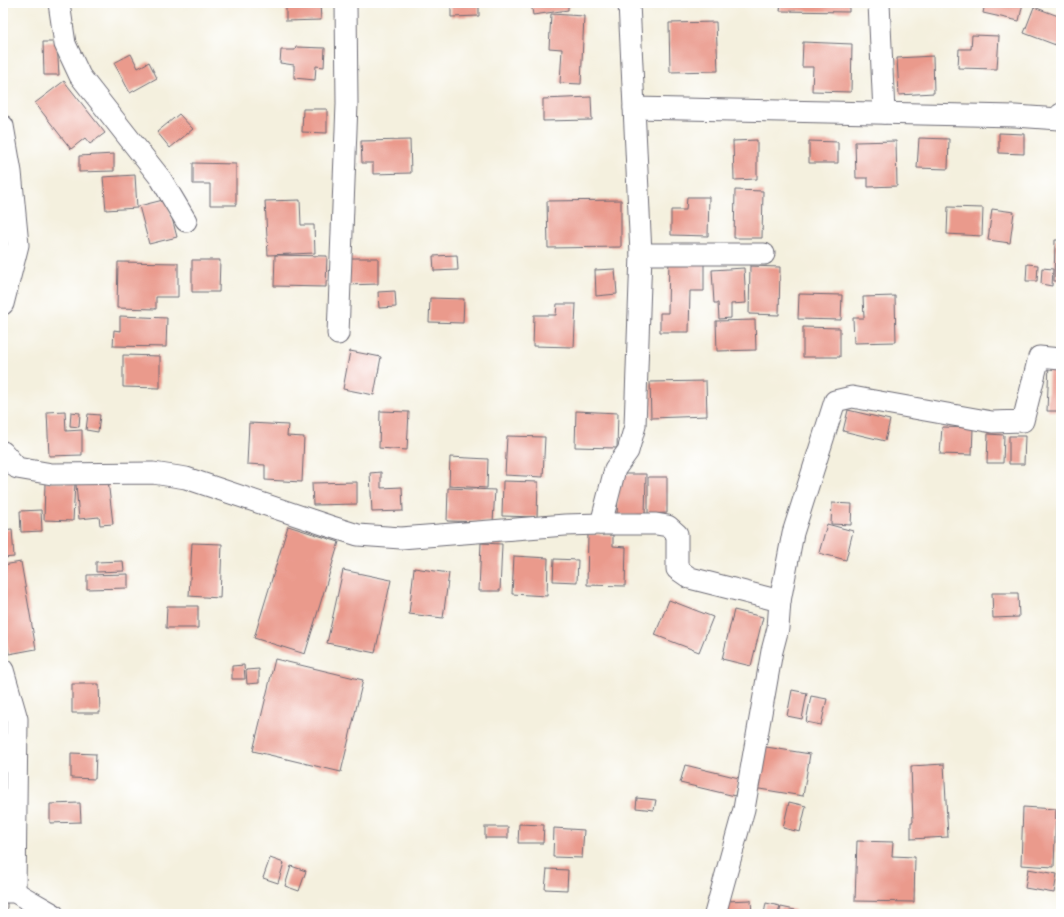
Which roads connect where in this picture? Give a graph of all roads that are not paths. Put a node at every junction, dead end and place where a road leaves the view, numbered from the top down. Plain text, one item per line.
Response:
1 (59, 3) edge
2 (346, 3) edge
3 (629, 3) edge
4 (879, 3) edge
5 (634, 108) junction
6 (884, 113) junction
7 (1061, 114) edge
8 (3, 126) edge
9 (186, 221) dead end
10 (641, 254) junction
11 (764, 254) dead end
12 (3, 304) edge
13 (338, 334) dead end
14 (1061, 359) edge
15 (3, 452) edge
16 (601, 524) junction
17 (780, 601) junction
18 (3, 670) edge
19 (9, 892) edge
20 (53, 914) edge
21 (715, 914) edge

1 - 9 street
2 - 13 street
3 - 5 street
4 - 6 street
5 - 6 street
5 - 10 street
6 - 7 street
8 - 12 street
10 - 11 street
10 - 16 street
14 - 17 street
15 - 16 street
16 - 17 street
17 - 21 street
18 - 19 street
19 - 20 street

